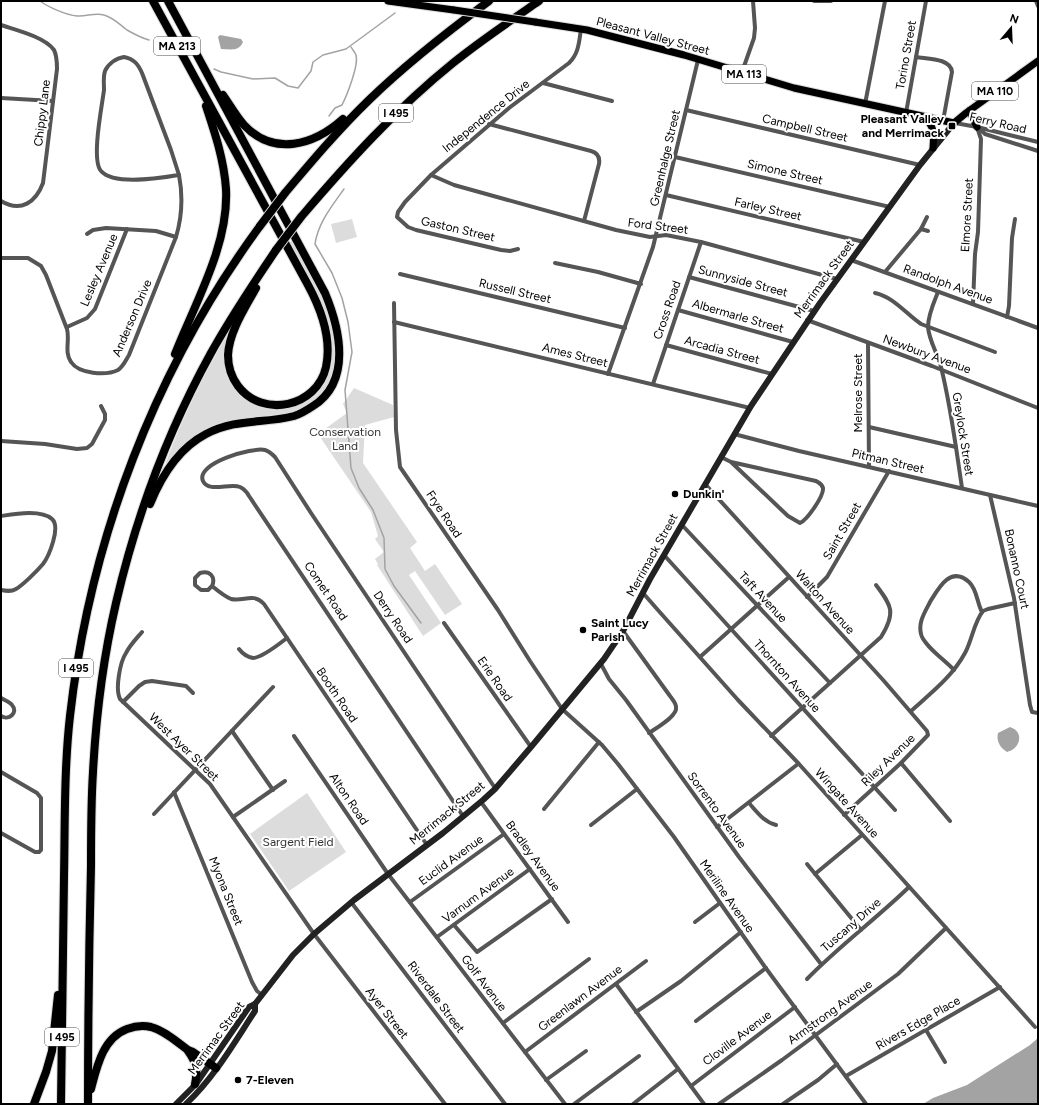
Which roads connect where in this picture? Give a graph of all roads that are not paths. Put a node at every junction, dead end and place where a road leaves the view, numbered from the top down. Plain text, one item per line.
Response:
1 (152, 1) edge
2 (168, 1) edge
3 (388, 1) edge
4 (488, 1) edge
5 (539, 1) edge
6 (753, 1) edge
7 (814, 1) edge
8 (831, 1) edge
9 (885, 1) edge
10 (926, 1) edge
11 (1036, 1) edge
12 (1038, 6) edge
13 (1, 25) edge
14 (581, 29) junction
15 (183, 30) junction
16 (916, 57) junction
17 (698, 60) junction
18 (1038, 61) edge
19 (742, 73) junction
20 (543, 83) junction
21 (202, 91) junction
22 (1, 98) edge
23 (369, 100) junction
24 (53, 101) junction
25 (612, 101) dead end
26 (865, 104) junction
27 (686, 110) junction
28 (970, 110) junction
29 (906, 113) junction
30 (924, 117) junction
31 (943, 121) junction
32 (954, 123) junction
33 (489, 124) junction
34 (977, 127) junction
35 (1038, 142) edge
36 (934, 148) junction
37 (1038, 151) edge
38 (675, 157) junction
39 (920, 165) junction
40 (179, 175) junction
41 (431, 175) junction
42 (666, 195) junction
43 (1, 201) edge
44 (890, 206) junction
45 (397, 217) joint
46 (927, 217) dead end
47 (1015, 219) dead end
48 (584, 221) junction
49 (127, 229) junction
50 (921, 229) junction
51 (928, 231) dead end
52 (87, 234) dead end
53 (656, 236) junction
54 (176, 237) junction
55 (701, 242) junction
56 (864, 242) junction
57 (518, 249) dead end
58 (1, 258) edge
59 (270, 259) junction
60 (851, 260) junction
61 (556, 263) dead end
62 (885, 272) junction
63 (400, 274) dead end
64 (689, 277) junction
65 (837, 279) junction
66 (641, 284) junction
67 (938, 292) junction
68 (875, 293) dead end
69 (394, 303) dead end
70 (973, 304) junction
71 (678, 310) junction
72 (814, 311) junction
73 (1007, 317) junction
74 (807, 320) junction
75 (394, 322) junction
76 (928, 326) junction
77 (67, 327) junction
78 (625, 328) junction
79 (1038, 328) edge
80 (793, 342) junction
81 (868, 343) junction
82 (666, 345) junction
83 (995, 352) dead end
84 (942, 370) junction
85 (608, 374) junction
86 (772, 374) junction
87 (167, 379) junction
88 (653, 384) junction
89 (101, 406) dead end
90 (750, 408) junction
91 (1038, 408) edge
92 (869, 427) junction
93 (734, 434) junction
94 (1, 441) edge
95 (956, 447) junction
96 (721, 456) junction
97 (275, 457) joint
98 (732, 462) junction
99 (869, 467) junction
100 (889, 472) junction
101 (705, 484) junction
102 (962, 488) junction
103 (990, 495) junction
104 (1038, 506) edge
105 (1, 516) edge
106 (682, 524) junction
107 (131, 547) junction
108 (664, 555) junction
109 (789, 577) junction
110 (876, 585) dead end
111 (212, 586) junction
112 (1, 590) edge
113 (643, 593) junction
114 (807, 597) junction
115 (1015, 603) junction
116 (758, 606) junction
117 (982, 612) junction
118 (444, 623) dead end
119 (731, 629) junction
120 (623, 631) junction
121 (142, 632) dead end
122 (287, 638) junction
123 (239, 649) dead end
124 (860, 656) junction
125 (700, 657) junction
126 (601, 664) junction
127 (954, 670) junction
128 (830, 683) junction
129 (273, 687) dead end
130 (193, 693) dead end
131 (2, 700) edge
132 (123, 702) junction
133 (802, 708) junction
134 (562, 709) junction
135 (911, 711) junction
136 (1038, 712) edge
137 (1, 716) edge
138 (232, 731) junction
139 (649, 733) junction
140 (928, 735) joint
141 (294, 736) dead end
142 (772, 736) junction
143 (599, 742) junction
144 (531, 747) junction
145 (798, 764) junction
146 (901, 764) junction
147 (196, 769) junction
148 (1, 772) edge
149 (285, 781) dead end
150 (495, 788) junction
151 (875, 788) junction
152 (637, 789) junction
153 (273, 790) junction
154 (174, 792) junction
155 (481, 802) junction
156 (749, 803) junction
157 (544, 809) dead end
158 (895, 810) dead end
159 (154, 814) dead end
160 (844, 815) junction
161 (463, 816) junction
162 (233, 817) junction
163 (950, 821) dead end
164 (591, 825) dead end
165 (776, 825) dead end
166 (717, 827) junction
167 (1, 832) edge
168 (504, 834) junction
169 (862, 835) junction
170 (427, 845) junction
171 (807, 864) dead end
172 (530, 869) junction
173 (388, 874) junction
174 (815, 874) junction
175 (909, 886) junction
176 (552, 899) junction
177 (351, 902) junction
178 (410, 902) junction
179 (720, 903) junction
180 (568, 922) dead end
181 (695, 922) dead end
182 (454, 925) junction
183 (946, 928) junction
184 (861, 930) junction
185 (741, 932) junction
186 (314, 934) junction
187 (437, 938) junction
188 (589, 959) dead end
189 (646, 961) dead end
190 (821, 964) junction
191 (766, 968) junction
192 (62, 970) junction
193 (807, 979) dead end
194 (616, 984) junction
195 (1000, 987) junction
196 (262, 995) junction
197 (255, 1004) joint
198 (795, 1007) junction
199 (636, 1012) junction
200 (696, 1021) dead end
201 (503, 1024) junction
202 (1035, 1027) dead end
203 (926, 1030) junction
204 (815, 1035) junction
205 (188, 1050) junction
206 (586, 1051) dead end
207 (525, 1052) junction
208 (639, 1056) dead end
209 (945, 1062) dead end
210 (837, 1064) junction
211 (213, 1066) junction
212 (678, 1069) junction
213 (846, 1076) junction
214 (546, 1080) junction
215 (195, 1084) junction
216 (691, 1086) junction
217 (88, 1103) edge
218 (34, 1104) edge
219 (61, 1104) edge
220 (176, 1104) edge
221 (186, 1104) edge
222 (445, 1104) edge
223 (505, 1104) edge
224 (565, 1104) edge
225 (574, 1104) edge
226 (633, 1104) edge
227 (704, 1104) edge
228 (719, 1104) edge
229 (783, 1104) edge
230 (866, 1104) edge

1 - 21 highway, MA 213
2 - 15 highway, MA 213
3 - 14 main road, Pleasant Valley Street / MA 113, bridge
4 - 23 highway, I 495
5 - 59 highway, I 495, bridge
6 - 19 street
7 - 8 street
9 - 26 street
10 - 16 street, Torino Street
11 - 12 street
13 - 24 street, Chippy Lane
14 - 17 main road, Pleasant Valley Street / MA 113
14 - 20 street, Independence Drive
15 - 23 highway
15 - 107 highway
16 - 29 street, Torino Street
16 - 31 street
17 - 19 main road, Pleasant Valley Street / MA 113
17 - 27 street, Greenhalge Street
18 - 28 main road, Merrimack Street / MA 110
19 - 26 main road, Pleasant Valley Street / MA 113
20 - 25 street
20 - 33 street, Independence Drive
21 - 59 highway
21 - 87 highway
22 - 24 street
23 - 87 highway, I 495, bridge
24 - 43 street, Chippy Lane
26 - 29 main road, Pleasant Valley Street / MA 113
27 - 38 street, Greenhalge Street
27 - 39 street, Campbell Street
28 - 32 main road, Merrimack Street / MA 110
28 - 34 main road
29 - 30 main road, Pleasant Valley Street / MA 113
30 - 31 main road, Pleasant Valley Street / MA 113
30 - 36 main road
31 - 32 main road, Pleasant Valley Street / MA 113
32 - 34 street, Ferry Road
32 - 36 main road, Merrimack Street / MA 110
33 - 41 street, Independence Drive
33 - 48 street
34 - 35 street, Ferry Road
34 - 37 street
34 - 70 street, Elmore Street
36 - 39 main road, Merrimack Street / MA 110
38 - 42 street, Greenhalge Street
38 - 44 street, Simone Street
39 - 44 main road, Merrimack Street / MA 110
40 - 40 street, Anderson Drive
40 - 54 street, Anderson Drive
41 - 45 street, Independence Drive
41 - 48 street, Ford Street
42 - 53 street, Greenhalge Street
42 - 56 street, Farley Street
44 - 56 main road, Merrimack Street / MA 110
45 - 57 street, Gaston Street
46 - 50 street
47 - 73 street
48 - 53 street, Ford Street
49 - 52 street
49 - 54 street
49 - 77 street, Lesley Avenue
50 - 51 street
50 - 62 street
53 - 55 street, Ford Street
53 - 66 street, Greenhalge Street
54 - 77 street, Anderson Drive
55 - 64 street, Cross Road
55 - 65 street, Ford Street
56 - 60 main road, Merrimack Street / MA 110
58 - 77 street, Anderson Drive
59 - 107 highway, I 495
60 - 62 street, Randolph Avenue
60 - 65 main road, Merrimack Street / MA 110
61 - 66 street
62 - 67 street, Randolph Avenue
63 - 78 street, Russell Street
64 - 71 street, Cross Road
64 - 72 street, Sunnyside Street
65 - 72 main road, Merrimack Street / MA 110
66 - 78 street, Greenhalge Street
67 - 70 street, Randolph Avenue
67 - 76 street, Greylock Street
68 - 76 street
69 - 75 street, Frye Road
70 - 73 street, Randolph Avenue
71 - 80 street, Albermarle Street
71 - 82 street, Cross Road
72 - 74 main road, Merrimack Street / MA 110
73 - 79 street, Randolph Avenue
74 - 80 main road, Merrimack Street / MA 110
74 - 81 street, Newbury Avenue
75 - 85 street, Ames Street
75 - 134 street, Frye Road
76 - 83 street
76 - 84 street, Greylock Street
78 - 85 street, Greenhalge Street
80 - 86 main road, Merrimack Street / MA 110
81 - 84 street, Newbury Avenue
81 - 92 street, Melrose Street
82 - 86 street, Arcadia Street
82 - 88 street, Cross Road
84 - 91 street, Newbury Avenue
84 - 95 street, Greylock Street
85 - 88 street, Ames Street
86 - 90 main road, Merrimack Street / MA 110
87 - 192 highway, I 495
88 - 90 street, Ames Street
89 - 94 street
90 - 93 main road, Merrimack Street / MA 110
92 - 95 street
92 - 99 street, Melrose Street
93 - 96 main road, Merrimack Street / MA 110
93 - 99 street, Pitman Street
95 - 102 street, Greylock Street
96 - 98 street
96 - 101 main road, Merrimack Street / MA 110
97 - 150 street, Derry Road
97 - 161 street, Comet Road
98 - 98 street
99 - 100 street, Pitman Street
100 - 102 street, Pitman Street
100 - 114 street, Saint Street
101 - 106 main road, Merrimack Street / MA 110
101 - 109 street, Walton Avenue
102 - 103 street, Pitman Street
103 - 104 street, Pitman Street
103 - 115 street, Bonanno Court
105 - 112 street
106 - 108 main road, Merrimack Street / MA 110
106 - 116 street, Taft Avenue
107 - 217 highway, I 495
108 - 113 main road, Merrimack Street / MA 110
108 - 119 street, Thornton Avenue
109 - 114 street, Walton Avenue
109 - 116 street
110 - 124 street
111 - 111 street, Booth Road
111 - 122 street, Booth Road
113 - 120 main road, Merrimack Street / MA 110
113 - 125 street, Wingate Avenue
114 - 124 street, Walton Avenue
115 - 117 street
115 - 136 street, Bonanno Court
116 - 119 street
116 - 128 street, Taft Avenue
117 - 127 street
117 - 127 street
118 - 144 street, Erie Road
119 - 125 street
119 - 133 street, Thornton Avenue
120 - 126 main road, Merrimack Street / MA 110
120 - 139 street
121 - 132 street
122 - 123 street
122 - 170 street, Booth Road
124 - 128 street
124 - 135 street, Walton Avenue
125 - 142 street, Wingate Avenue
126 - 134 main road, Merrimack Street / MA 110
126 - 139 street, Sorrento Avenue
127 - 135 street
128 - 133 street
129 - 138 street
130 - 132 street
131 - 137 street
132 - 147 street, West Ayer Street
133 - 142 street
133 - 151 street, Thornton Avenue
134 - 143 street, Meriline Avenue
134 - 144 main road, Merrimack Street / MA 110
135 - 140 street, Walton Avenue
138 - 147 street
138 - 153 street
139 - 166 street, Sorrento Avenue
140 - 146 street, Riley Avenue
141 - 173 street, Alton Road
142 - 145 street, Wingate Avenue
143 - 152 street, Meriline Avenue
143 - 157 street
144 - 150 main road, Merrimack Street / MA 110
145 - 156 street
145 - 160 street, Wingate Avenue
146 - 151 street, Riley Avenue
146 - 163 street
147 - 154 street
147 - 162 street, West Ayer Street
148 - 167 street
149 - 153 street
150 - 155 main road, Merrimack Street / MA 110
151 - 158 street, Thornton Avenue
151 - 160 street, Riley Avenue
152 - 164 street
152 - 179 street, Meriline Avenue
153 - 162 street
154 - 159 street
154 - 196 street, Myona Street
155 - 161 main road, Merrimack Street / MA 110
155 - 168 street, Bradley Avenue
156 - 165 street
156 - 166 street
160 - 169 street, Wingate Avenue
161 - 170 main road, Merrimack Street / MA 110
162 - 186 street, West Ayer Street
166 - 190 street, Sorrento Avenue
168 - 172 street, Bradley Avenue
168 - 178 street, Euclid Avenue
169 - 174 street
169 - 175 street, Wingate Avenue
170 - 173 main road, Merrimack Street / MA 110
171 - 174 street
172 - 176 street, Bradley Avenue
172 - 182 street, Varnum Avenue
173 - 177 main road, Merrimack Street / MA 110
173 - 178 street, Golf Avenue
174 - 184 street
175 - 183 street, Wingate Avenue
175 - 184 street, Tuscany Drive
176 - 180 street, Bradley Avenue
176 - 182 street
177 - 186 main road, Merrimack Street / MA 110
177 - 223 street, Riverdale Street
178 - 187 street, Golf Avenue
179 - 181 street
179 - 185 street, Meriline Avenue
182 - 187 street, Varnum Avenue
183 - 195 street, Wingate Avenue
183 - 204 street, Armstrong Avenue
184 - 190 street, Tuscany Drive
185 - 191 street, Meriline Avenue
185 - 199 street
186 - 196 main road, Merrimack Street / MA 110
186 - 222 street, Ayer Street
187 - 201 street, Golf Avenue
188 - 201 street
189 - 194 street, Greenlawn Avenue
190 - 193 street, Tuscany Drive
191 - 198 street, Meriline Avenue
191 - 200 street
192 - 218 highway
192 - 219 highway, I 495
194 - 199 street
194 - 207 street, Greenlawn Avenue
195 - 202 street, Wingate Avenue
195 - 203 street, Rivers Edge Place
196 - 197 main road, Merrimack Street / MA 110
197 - 211 main road, Merrimac Street / MA 110
198 - 204 street, Meriline Avenue
198 - 216 street, Cloville Avenue
199 - 212 street
201 - 207 street, Golf Avenue
203 - 209 street
203 - 213 street, Rivers Edge Place
204 - 210 street, Meriline Avenue
204 - 228 street, Armstrong Avenue
205 - 211 highway
205 - 215 highway
205 - 217 highway
206 - 214 street
207 - 214 street, Golf Avenue
208 - 225 street
210 - 213 street, Meriline Avenue
210 - 229 street
211 - 215 main road, Merrimac Street / MA 110
211 - 221 main road, Merrimac Street / MA 110
212 - 216 street
212 - 226 street
213 - 230 street, Meriline Avenue
214 - 224 street, Golf Avenue
215 - 220 main road, Merrimac Street / MA 110
216 - 227 street

